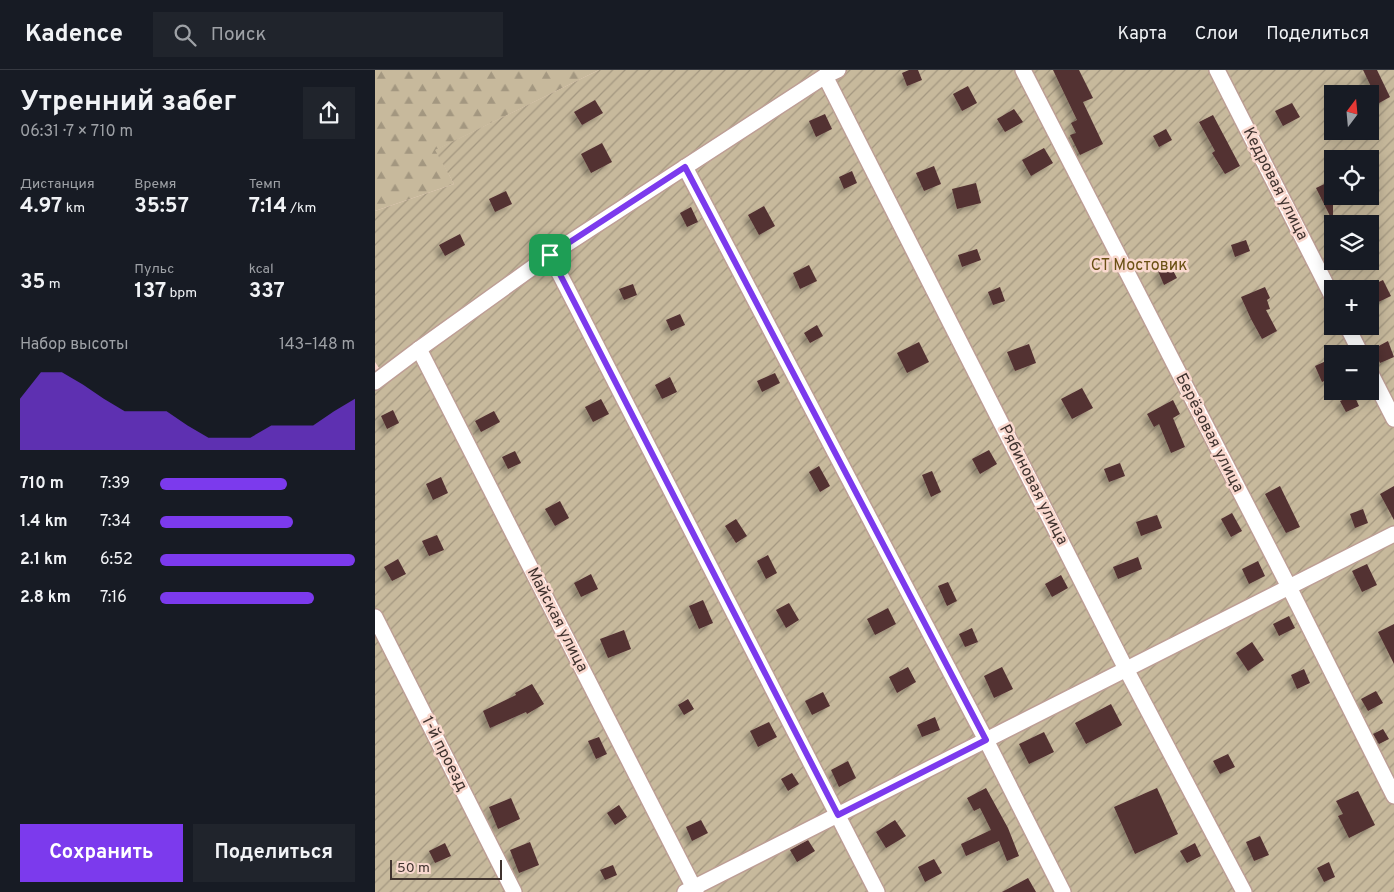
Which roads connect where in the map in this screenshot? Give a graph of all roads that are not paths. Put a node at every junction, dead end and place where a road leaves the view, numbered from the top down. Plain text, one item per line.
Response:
1 (1023, 70) edge
2 (1217, 70) edge
3 (830, 72) edge
4 (685, 167) junction
5 (550, 255) junction
6 (1324, 280) edge
7 (419, 349) junction
8 (375, 382) edge
9 (1379, 390) edge
10 (1394, 419) edge
11 (1394, 534) edge
12 (1289, 587) junction
13 (375, 617) edge
14 (1126, 669) junction
15 (986, 740) junction
16 (1394, 796) edge
17 (838, 815) junction
18 (692, 890) edge
19 (514, 892) edge
20 (877, 892) edge
21 (1063, 892) edge
22 (1244, 892) edge

1 - 12 street, Берёзовая улица
2 - 6 street, Кедровая улица
3 - 4 street
3 - 14 street, Рябиновая улица
4 - 5 street
4 - 15 street
5 - 7 street
5 - 17 street
7 - 8 street
7 - 18 street, Майская улица
9 - 10 street
11 - 12 street
12 - 14 street
12 - 16 street, Берёзовая улица
13 - 19 street, 1-й проезд
14 - 15 street
14 - 22 street, Рябиновая улица
15 - 17 street
15 - 21 street
17 - 18 street
17 - 20 street

